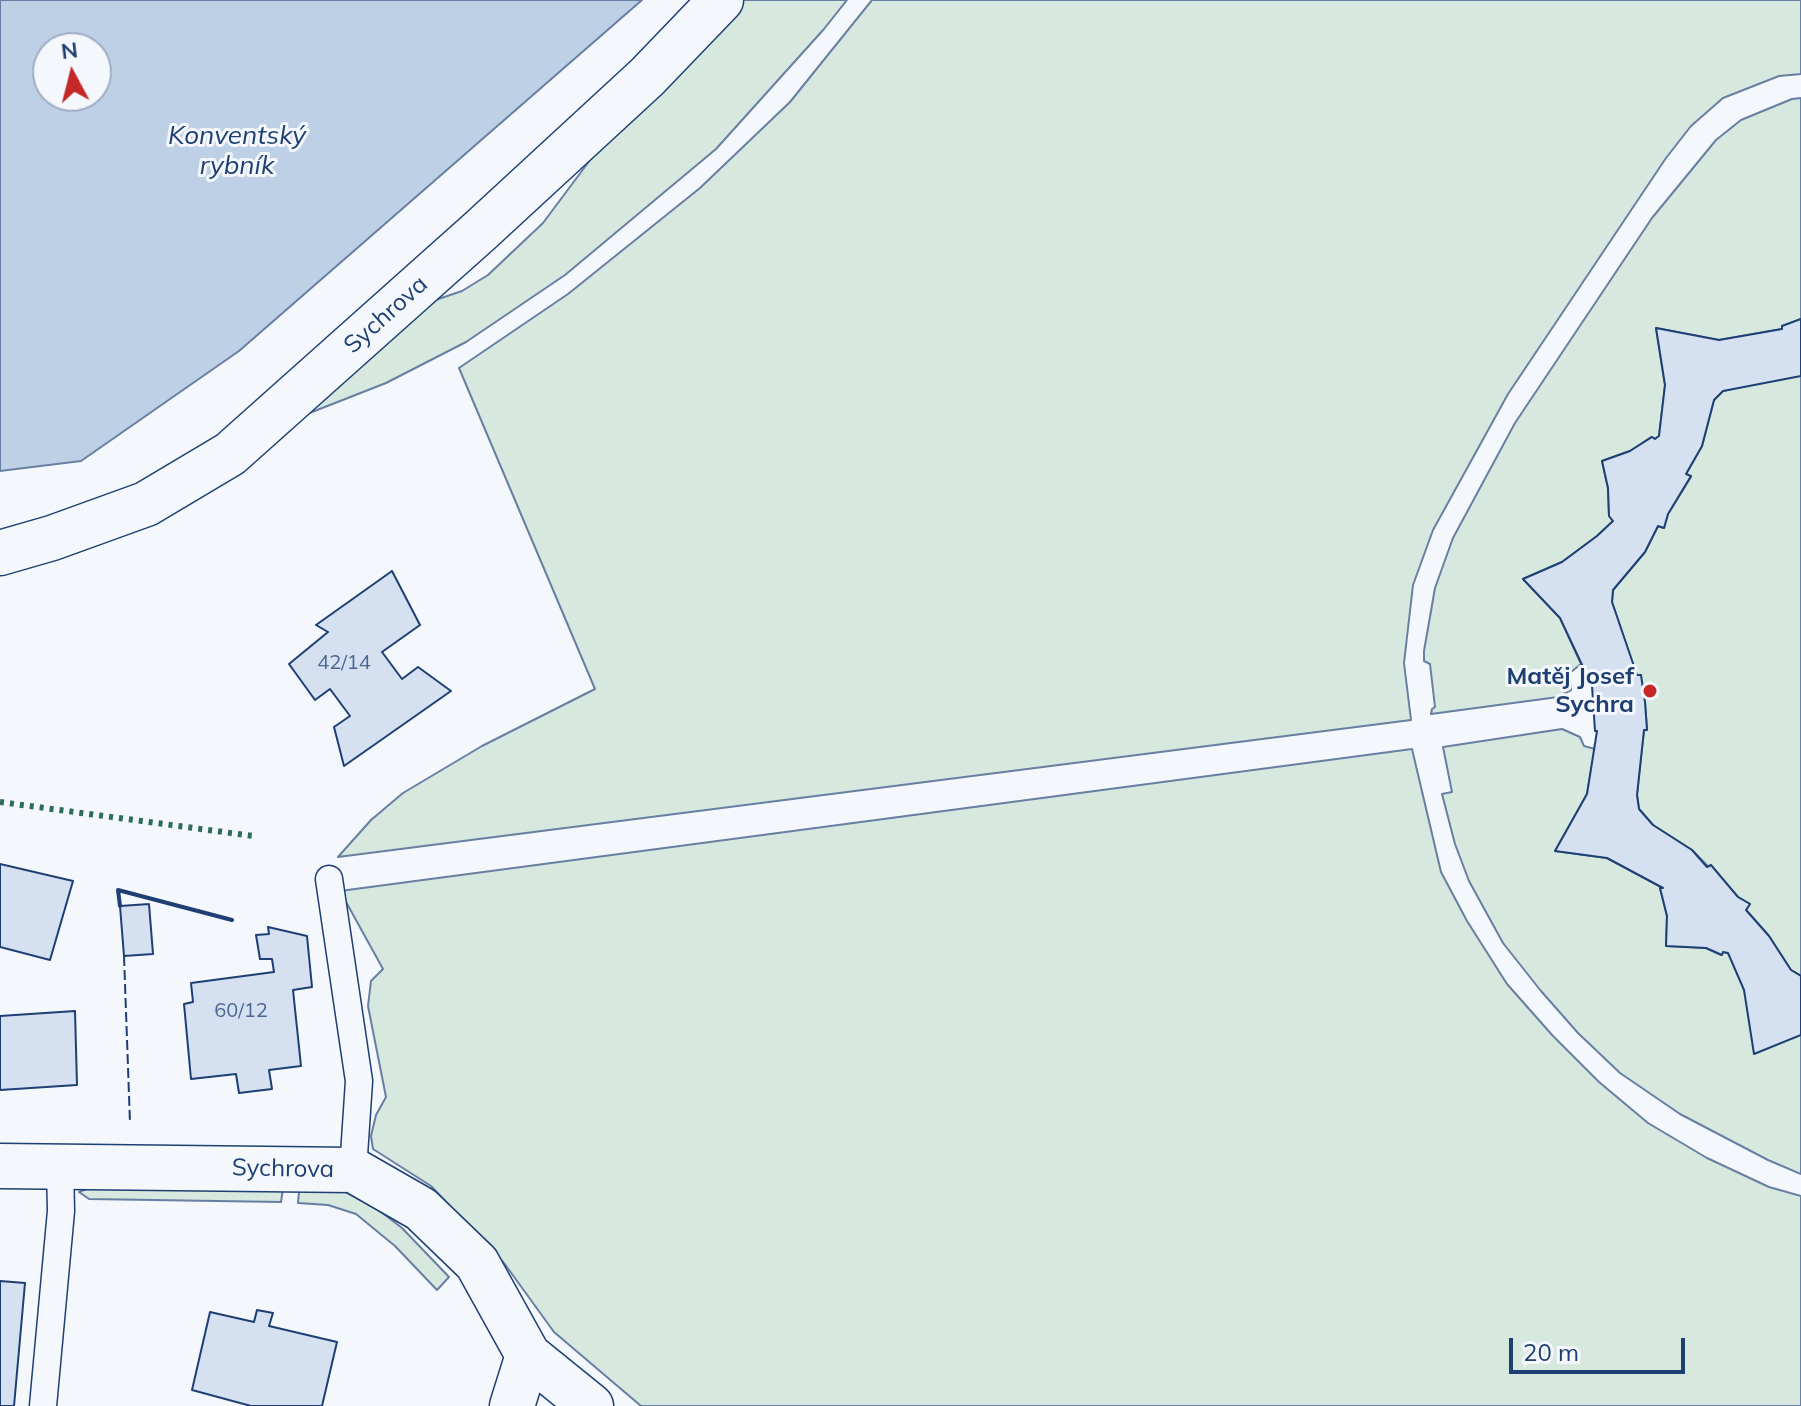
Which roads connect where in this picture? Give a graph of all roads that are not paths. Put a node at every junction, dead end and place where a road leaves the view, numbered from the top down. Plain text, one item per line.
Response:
1 (721, 0) edge
2 (0, 553) edge
3 (329, 879) dead end
4 (0, 1166) edge
5 (60, 1166) junction
6 (353, 1170) junction
7 (528, 1355) junction
8 (43, 1406) edge
9 (512, 1406) edge
10 (591, 1406) edge

1 - 2 street, Sychrova
3 - 6 lane
4 - 5 street, Sychrova
5 - 6 street, Sychrova
5 - 8 lane
6 - 7 street, Sychrova
7 - 9 street
7 - 10 street

